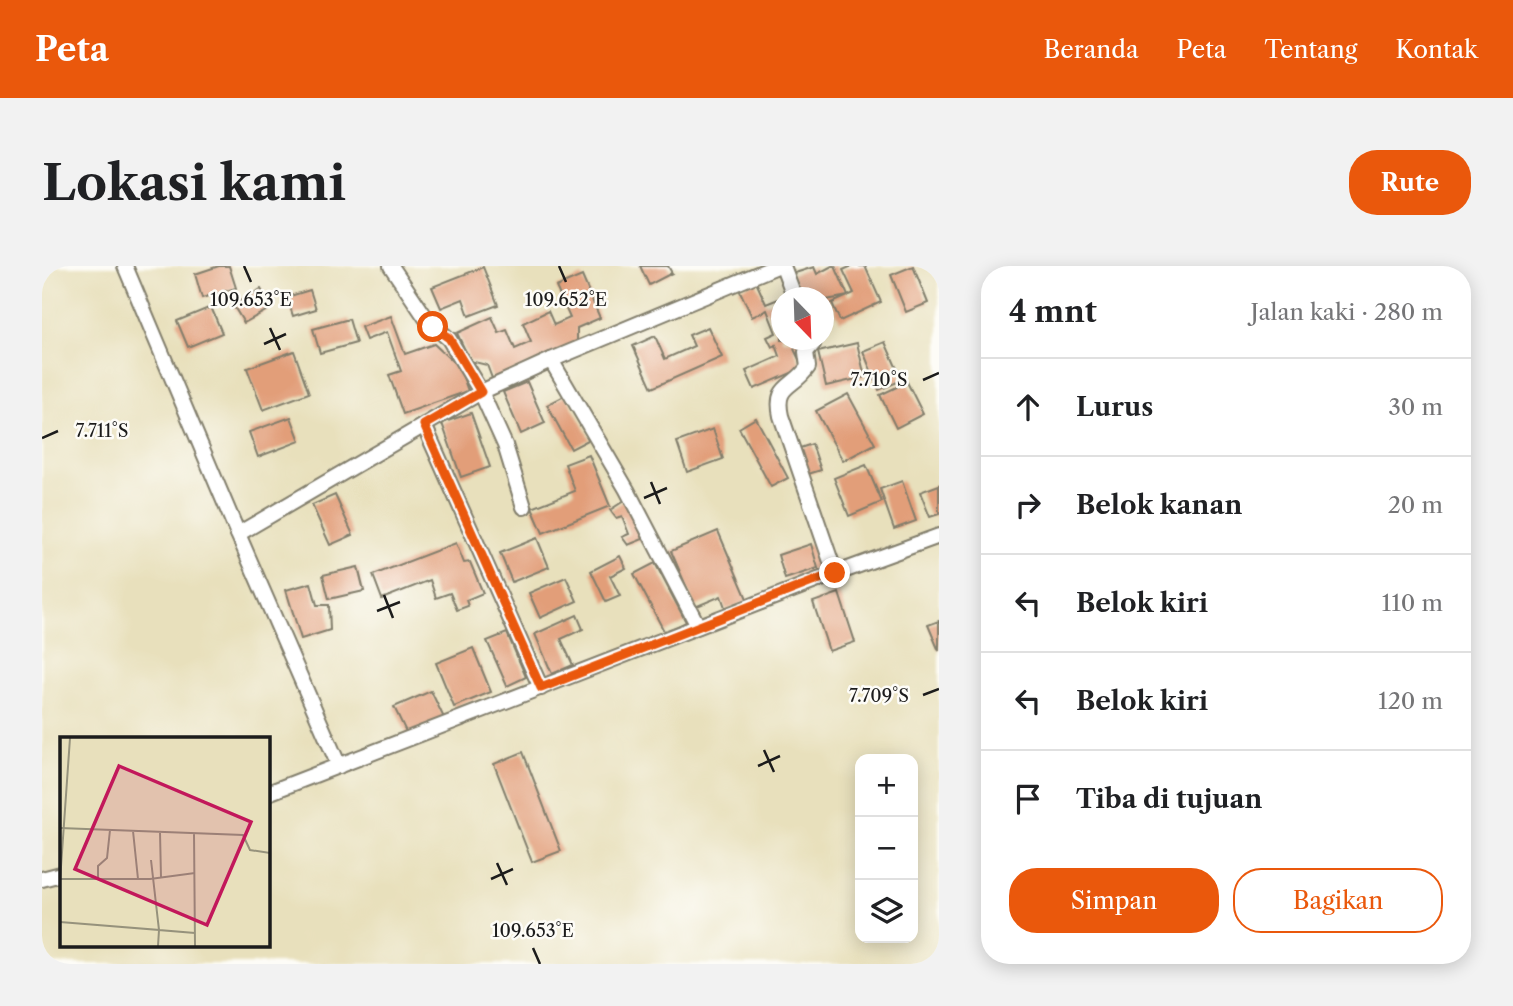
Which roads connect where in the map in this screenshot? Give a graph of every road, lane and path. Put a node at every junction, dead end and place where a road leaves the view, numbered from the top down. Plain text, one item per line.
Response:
1 (125, 266) edge
2 (391, 266) edge
3 (777, 266) edge
4 (783, 266) edge
5 (791, 287) edge
6 (808, 350) edge
7 (551, 360) junction
8 (481, 392) junction
9 (424, 425) junction
10 (524, 507) dead end
11 (238, 534) junction
12 (939, 536) edge
13 (835, 573) junction
14 (698, 626) junction
15 (541, 688) junction
16 (339, 766) junction
17 (270, 792) edge
18 (60, 874) edge
19 (42, 879) edge

1 - 11 street
2 - 8 street
3 - 7 street
4 - 5 street
6 - 13 street
7 - 8 street
7 - 14 street
8 - 9 street
8 - 10 street
9 - 11 street
9 - 15 street
11 - 16 street
12 - 13 street
13 - 14 street
14 - 15 street
15 - 16 street
16 - 17 street
18 - 19 street

